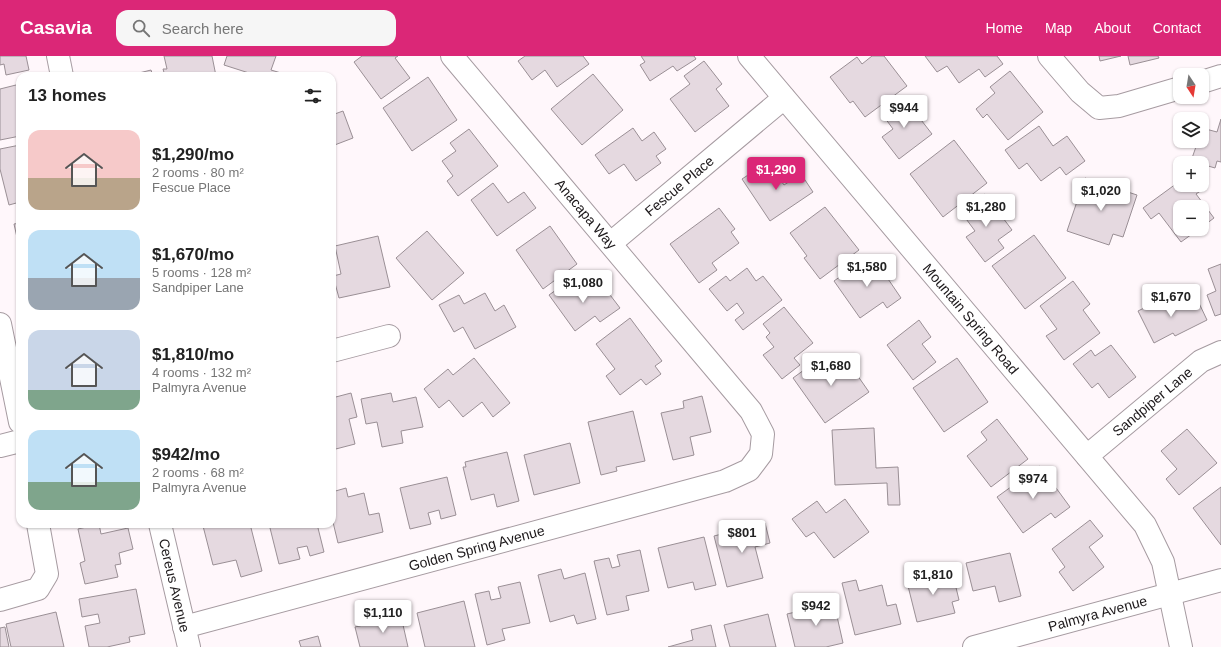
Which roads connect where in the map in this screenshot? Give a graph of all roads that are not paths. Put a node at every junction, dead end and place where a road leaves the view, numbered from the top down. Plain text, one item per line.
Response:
1 (58, 56) edge
2 (452, 56) edge
3 (749, 56) edge
4 (1049, 56) edge
5 (61, 72) edge
6 (1221, 76) edge
7 (1209, 80) edge
8 (1173, 90) edge
9 (784, 98) junction
10 (611, 244) junction
11 (0, 324) edge
12 (389, 336) dead end
13 (336, 350) edge
14 (1221, 352) edge
15 (16, 402) edge
16 (16, 442) edge
17 (0, 446) edge
18 (761, 454) joint
19 (1087, 456) junction
20 (39, 528) edge
21 (161, 528) edge
22 (1221, 580) edge
23 (1170, 594) junction
24 (0, 600) edge
25 (186, 637) edge
26 (974, 647) edge
27 (1181, 647) edge

1 - 5 street
2 - 10 street, Anacapa Way
3 - 9 street, Mountain Spring Road
4 - 8 street
6 - 7 street
9 - 10 street, Fescue Place
9 - 19 street, Mountain Spring Road
10 - 18 street, Anacapa Way
11 - 15 street
12 - 13 street
14 - 19 street, Sandpiper Lane
16 - 17 street
18 - 25 street, Golden Spring Avenue
19 - 23 street, Mountain Spring Road
20 - 24 street
21 - 25 street, Cereus Avenue
22 - 23 street, Palmyra Avenue
23 - 26 street, Palmyra Avenue
23 - 27 street, Mountain Spring Road

